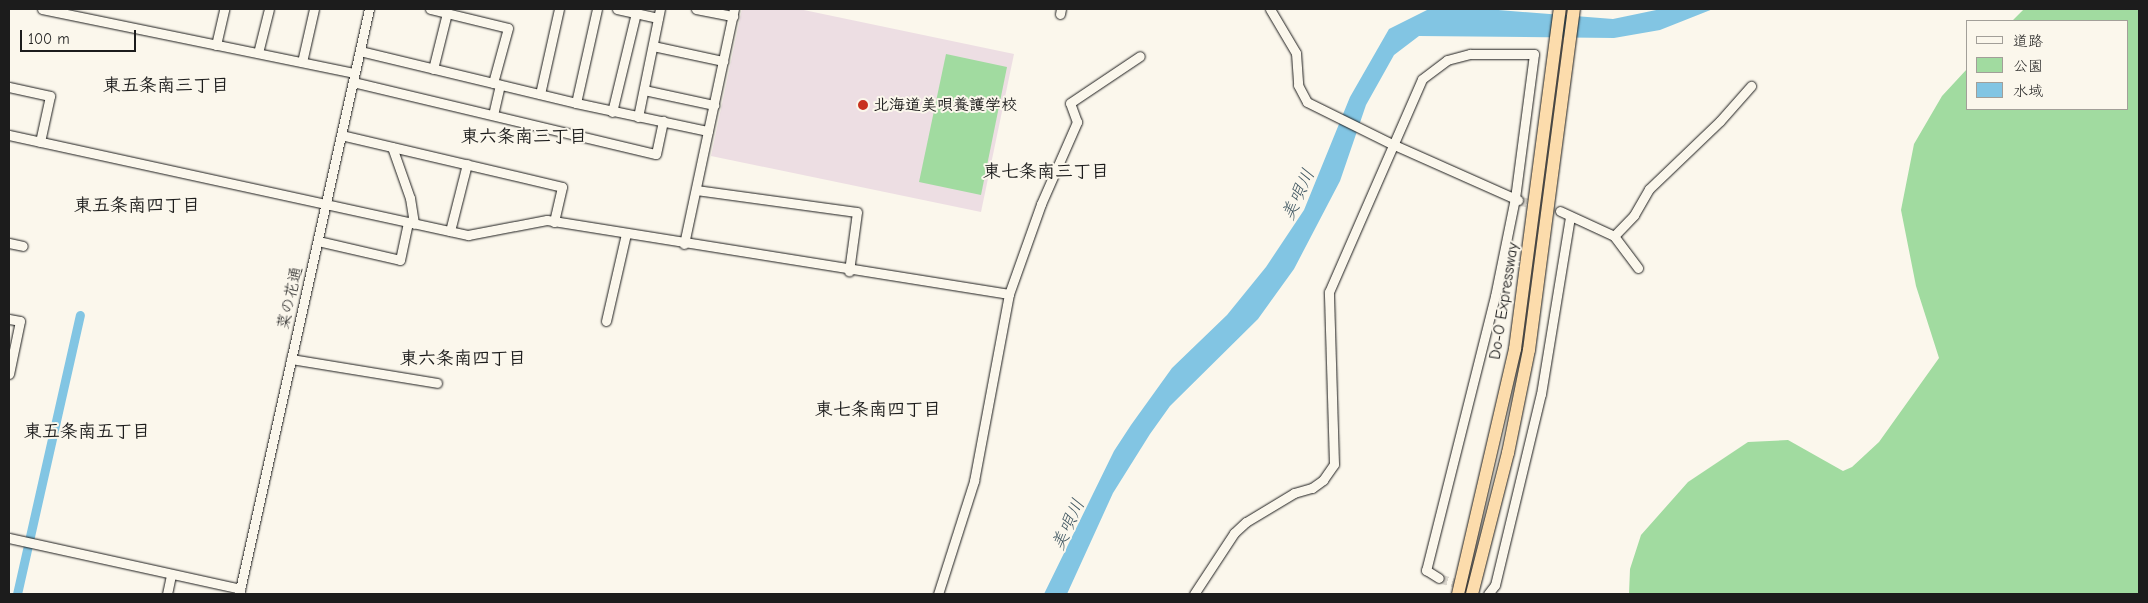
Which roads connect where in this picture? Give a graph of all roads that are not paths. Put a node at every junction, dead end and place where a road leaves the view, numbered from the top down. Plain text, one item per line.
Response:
1 (42, 9) edge
2 (224, 9) edge
3 (269, 9) edge
4 (314, 9) edge
5 (370, 9) edge
6 (430, 9) edge
7 (559, 9) edge
8 (597, 9) edge
9 (617, 9) edge
10 (696, 9) edge
11 (1270, 9) edge
12 (1560, 9) edge
13 (1574, 9) edge
14 (734, 12) edge
15 (447, 13) junction
16 (636, 13) junction
17 (659, 13) edge
18 (216, 45) junction
19 (653, 46) junction
20 (360, 51) junction
21 (258, 53) junction
22 (1140, 56) dead end
23 (723, 61) junction
24 (302, 62) junction
25 (433, 69) junction
26 (354, 78) junction
27 (497, 84) junction
28 (1751, 86) dead end
29 (9, 87) edge
30 (644, 90) junction
31 (540, 94) junction
32 (576, 103) junction
33 (714, 105) junction
34 (612, 112) junction
35 (493, 115) junction
36 (638, 117) junction
37 (663, 121) junction
38 (708, 131) junction
39 (9, 135) edge
40 (341, 135) junction
41 (40, 142) junction
42 (1392, 144) junction
43 (392, 147) junction
44 (467, 164) junction
45 (696, 190) junction
46 (1517, 199) junction
47 (326, 205) junction
48 (1560, 211) tunnel mouth
49 (1570, 216) junction
50 (554, 222) junction
51 (411, 223) junction
52 (450, 232) junction
53 (626, 234) junction
54 (1614, 236) junction
55 (318, 241) junction
56 (9, 242) edge
57 (684, 244) junction
58 (24, 246) dead end
59 (1638, 268) dead end
60 (849, 270) junction
61 (1009, 294) junction
62 (9, 319) edge
63 (606, 321) dead end
64 (291, 359) junction
65 (9, 374) edge
66 (437, 383) dead end
67 (9, 538) edge
68 (171, 575) junction
69 (1439, 578) tunnel mouth
70 (240, 592) edge
71 (1476, 592) edge
72 (1488, 593) edge
73 (167, 594) edge
74 (938, 594) edge
75 (1194, 594) edge
76 (1458, 594) edge

1 - 18 street
2 - 18 street
3 - 21 street
4 - 24 street
5 - 20 street, 菜の花通
6 - 15 street
7 - 31 street
8 - 32 street
9 - 16 street
10 - 14 street
11 - 42 street
12 - 76 highway, Do-O Expressway
13 - 71 highway, Do-O Expressway
14 - 23 street
15 - 25 street
15 - 27 street
16 - 17 street
16 - 34 street
17 - 19 street
18 - 21 street
19 - 23 street
19 - 30 street
20 - 25 street
20 - 26 street, 菜の花通
21 - 24 street
22 - 61 street
23 - 33 street
24 - 26 street
25 - 27 street
26 - 35 street
26 - 40 street, 菜の花通
27 - 31 street
27 - 35 street
28 - 54 street
29 - 41 street
30 - 33 street
30 - 36 street
31 - 32 street
32 - 34 street
33 - 38 street
34 - 36 street
35 - 37 street
36 - 37 street
37 - 38 street
38 - 45 street
39 - 41 street
40 - 43 street
40 - 47 street, 菜の花通
41 - 47 street
42 - 46 street
42 - 46 street
42 - 75 street
43 - 44 street
43 - 51 street
44 - 50 street
44 - 52 street
45 - 57 street
45 - 60 street
46 - 69 street
47 - 51 street
47 - 55 street, 菜の花通
48 - 49 street
49 - 54 street
49 - 72 street
50 - 52 street
50 - 53 street
51 - 52 street
51 - 55 street
53 - 57 street
53 - 63 street
54 - 59 street
55 - 64 street, 菜の花通
56 - 58 street
57 - 60 street
60 - 61 street
61 - 74 street
62 - 65 street
64 - 66 street
64 - 70 street, 菜の花通
67 - 68 street
68 - 70 street
68 - 73 street
71 - 72 street

